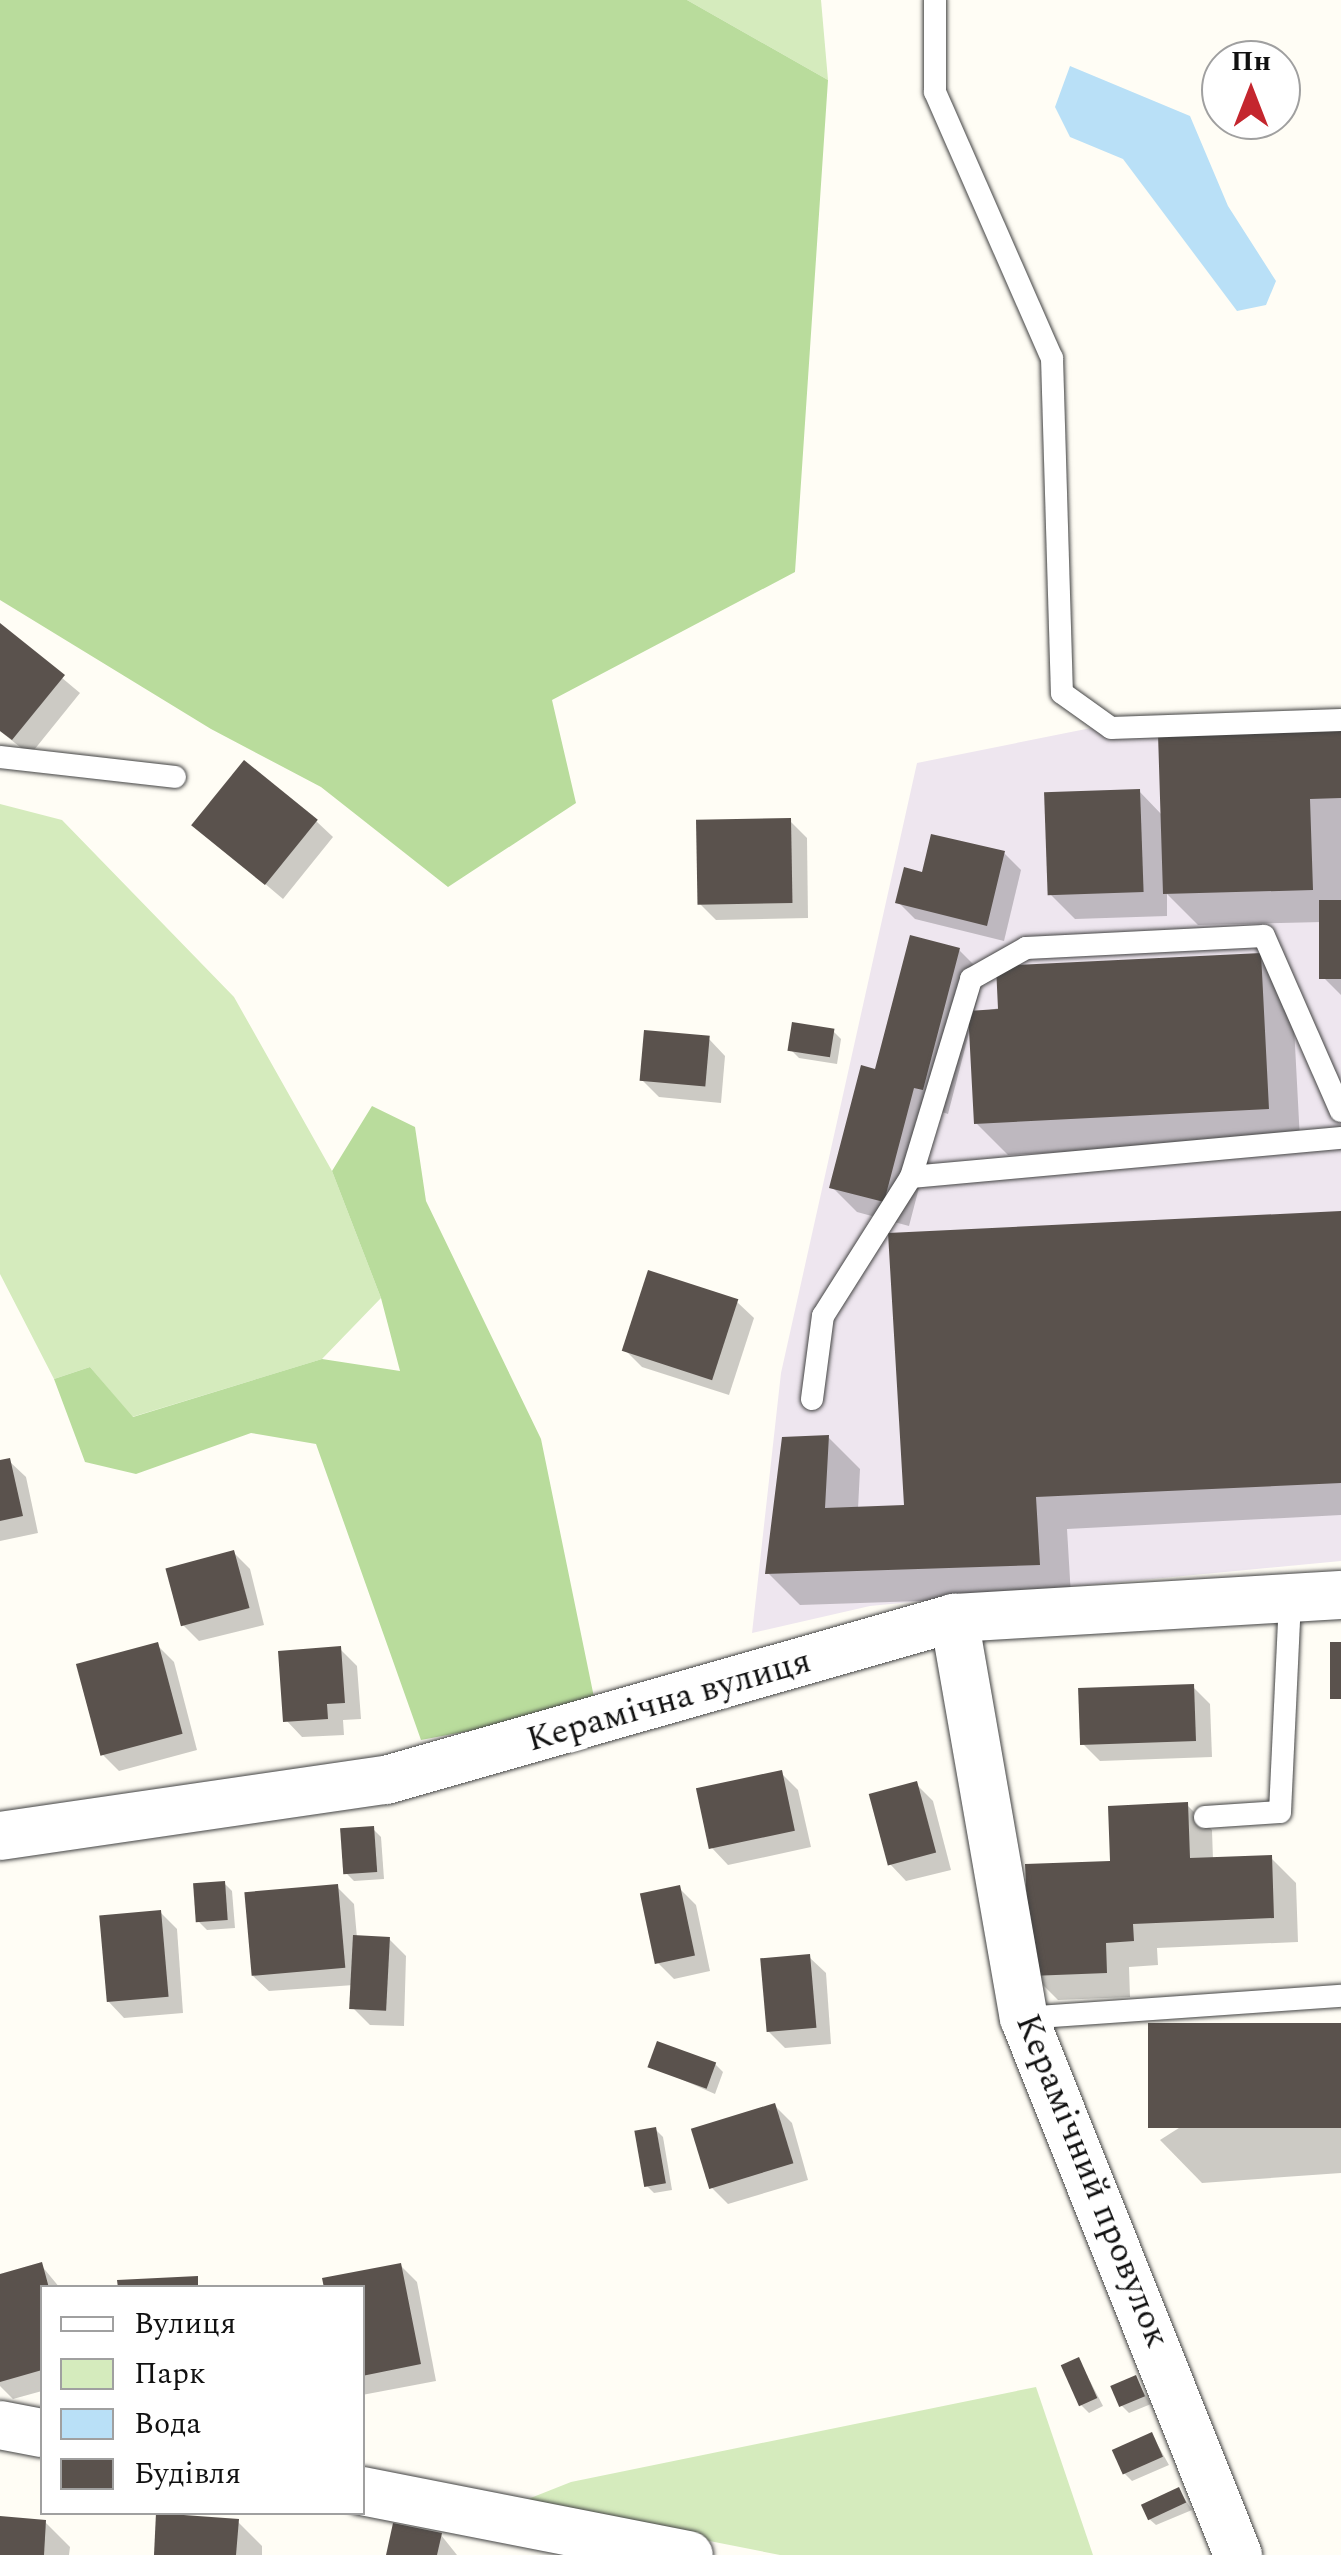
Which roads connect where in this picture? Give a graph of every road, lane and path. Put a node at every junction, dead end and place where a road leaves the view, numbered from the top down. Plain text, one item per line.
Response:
1 (935, 0) edge
2 (1341, 720) edge
3 (0, 756) edge
4 (175, 777) dead end
5 (1341, 1110) edge
6 (1341, 1138) edge
7 (911, 1177) junction
8 (812, 1400) dead end
9 (1341, 1596) edge
10 (1290, 1601) junction
11 (954, 1618) junction
12 (1205, 1817) dead end
13 (0, 1836) edge
14 (1341, 1996) edge
15 (1024, 2018) junction
16 (0, 2425) edge
17 (40, 2433) edge
18 (365, 2492) edge
19 (689, 2555) edge
20 (1238, 2555) edge

1 - 2 lane
3 - 4 lane
5 - 7 lane
6 - 7 lane
7 - 8 lane
9 - 10 street, Керамічна вулиця
10 - 11 street, Керамічна вулиця
10 - 12 lane
11 - 13 street, Керамічна вулиця
11 - 15 street, Керамічний провулок
14 - 15 lane
15 - 20 street, Керамічний провулок
16 - 17 street
18 - 19 street

